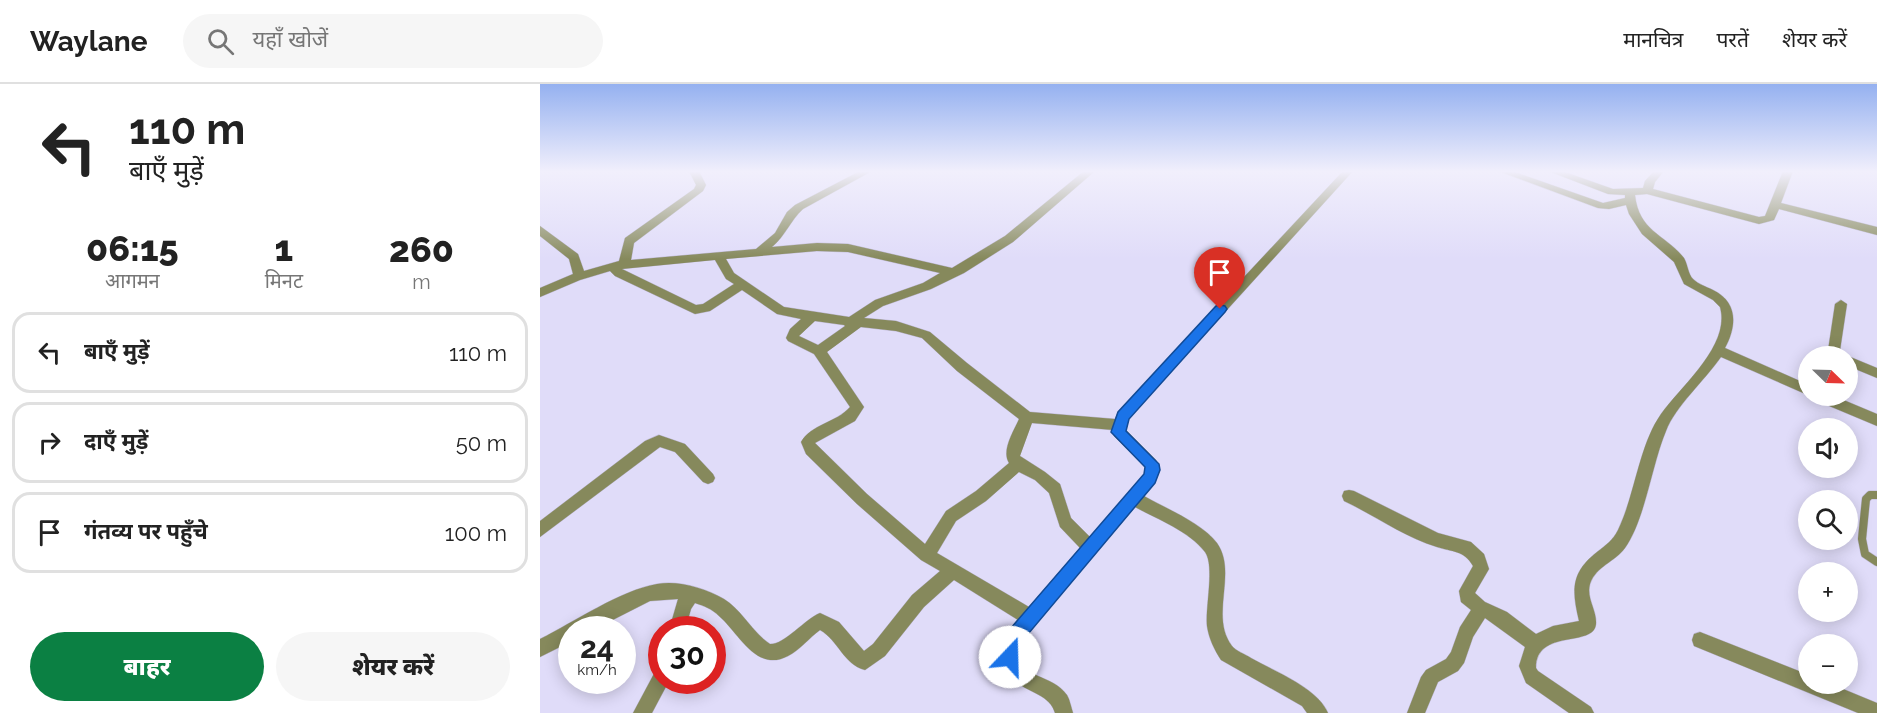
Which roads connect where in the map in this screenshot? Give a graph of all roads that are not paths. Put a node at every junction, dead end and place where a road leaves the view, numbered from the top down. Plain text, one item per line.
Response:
1 (686, 200) edge
2 (812, 200) edge
3 (1055, 200) edge
4 (1321, 200) edge
5 (1586, 200) edge
6 (1622, 200) edge
7 (1631, 200) edge
8 (1682, 200) edge
9 (1777, 200) edge
10 (1775, 205) junction
11 (540, 230) edge
12 (1877, 231) edge
13 (758, 253) junction
14 (718, 257) junction
15 (618, 265) junction
16 (952, 272) junction
17 (579, 275) junction
18 (741, 285) junction
19 (540, 293) edge
20 (1841, 304) dead end
21 (811, 317) junction
22 (854, 322) junction
23 (1836, 346) edge
24 (1717, 350) junction
25 (819, 351) junction
26 (1858, 365) edge
27 (1877, 373) edge
28 (1798, 386) edge
29 (1846, 406) edge
30 (1028, 417) junction
31 (1877, 420) edge
32 (1119, 425) junction
33 (1018, 464) junction
34 (708, 478) dead end
35 (1877, 495) edge
36 (1349, 496) dead end
37 (1133, 498) junction
38 (540, 530) edge
39 (1091, 549) junction
40 (927, 555) junction
41 (1877, 562) edge
42 (952, 571) junction
43 (691, 594) junction
44 (1481, 609) junction
45 (605, 616) edge
46 (680, 616) edge
47 (1031, 618) junction
48 (558, 639) edge
49 (1700, 640) dead end
50 (1535, 644) junction
51 (540, 648) edge
52 (1798, 680) edge
53 (652, 694) edge
54 (1833, 694) edge
55 (1877, 712) edge
56 (642, 713) edge
57 (1064, 713) edge
58 (1319, 713) edge
59 (1416, 713) edge
60 (1585, 713) edge

1 - 15 street
2 - 13 street
3 - 16 street
4 - 32 street
5 - 6 street
7 - 24 street
8 - 10 street
9 - 10 street
10 - 12 street
11 - 17 street
13 - 14 street
13 - 16 street
14 - 15 street
14 - 18 street
15 - 17 street
15 - 18 street
16 - 22 street
17 - 19 street
18 - 21 street
20 - 23 street
21 - 22 street
21 - 25 street
22 - 25 street
22 - 30 street
24 - 28 street
24 - 50 street
25 - 40 street
26 - 27 street
29 - 31 street
30 - 32 street
30 - 33 street
32 - 37 street
33 - 39 street
33 - 40 street
34 - 38 street
35 - 41 lane
36 - 44 street
37 - 39 street
37 - 58 street
39 - 47 street
40 - 42 street
42 - 43 street
42 - 47 street
43 - 45 street
43 - 46 street
44 - 50 street
44 - 59 street
47 - 57 street
48 - 51 street
49 - 52 street
50 - 60 street
53 - 56 street
54 - 55 street

